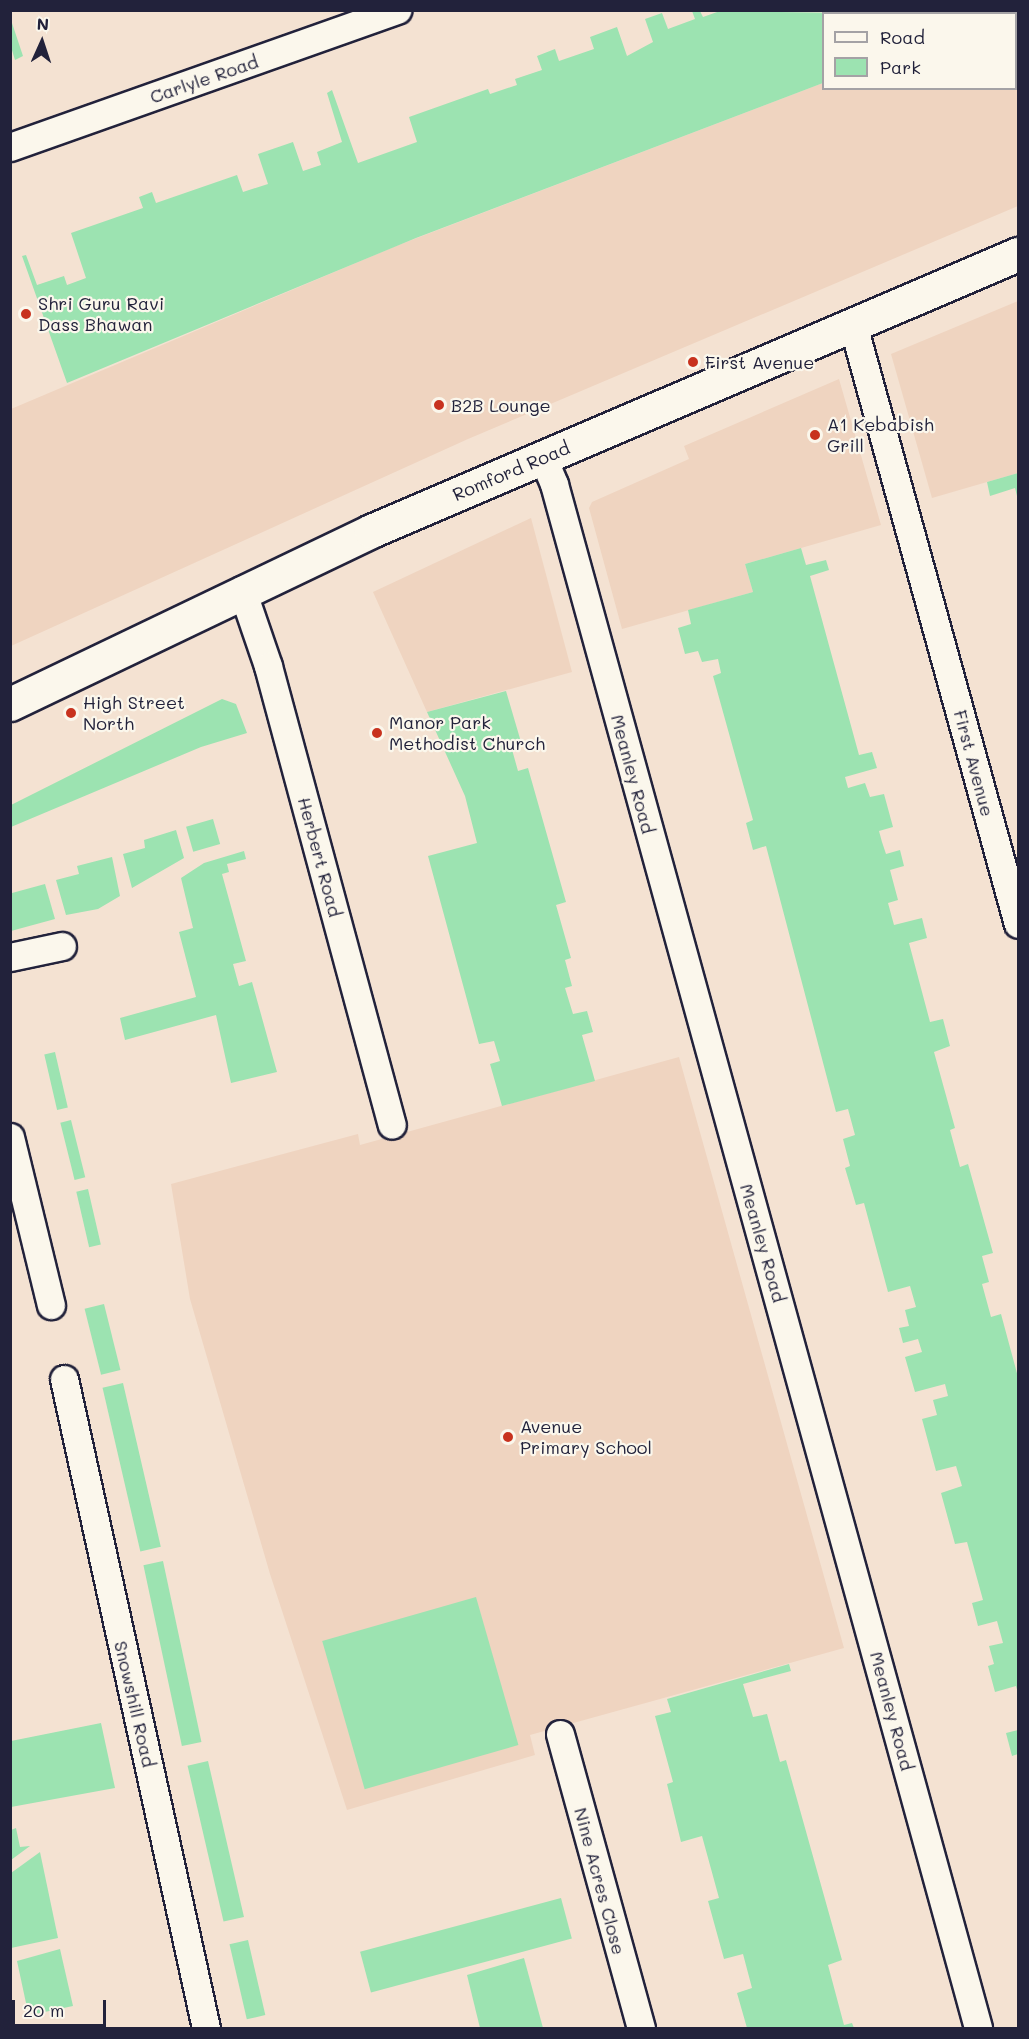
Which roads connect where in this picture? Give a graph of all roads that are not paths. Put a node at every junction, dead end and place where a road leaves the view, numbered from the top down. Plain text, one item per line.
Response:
1 (397, 10) edge
2 (10, 147) edge
3 (1018, 254) edge
4 (853, 325) junction
5 (543, 458) junction
6 (242, 590) junction
7 (10, 704) edge
8 (1018, 924) edge
9 (62, 946) dead end
10 (10, 957) edge
11 (392, 1125) dead end
12 (10, 1137) edge
13 (51, 1305) dead end
14 (64, 1379) dead end
15 (561, 1734) dead end
16 (206, 2028) edge
17 (641, 2028) edge
18 (978, 2028) edge

1 - 2 street, Carlyle Road
3 - 4 main road, Romford Road
4 - 5 main road, Romford Road
4 - 8 street, First Avenue
5 - 6 main road, Romford Road
5 - 18 street, Meanley Road
6 - 7 main road, Romford Road
6 - 11 street, Herbert Road
9 - 10 street
12 - 13 street
14 - 16 street, Snowshill Road
15 - 17 street, Nine Acres Close

